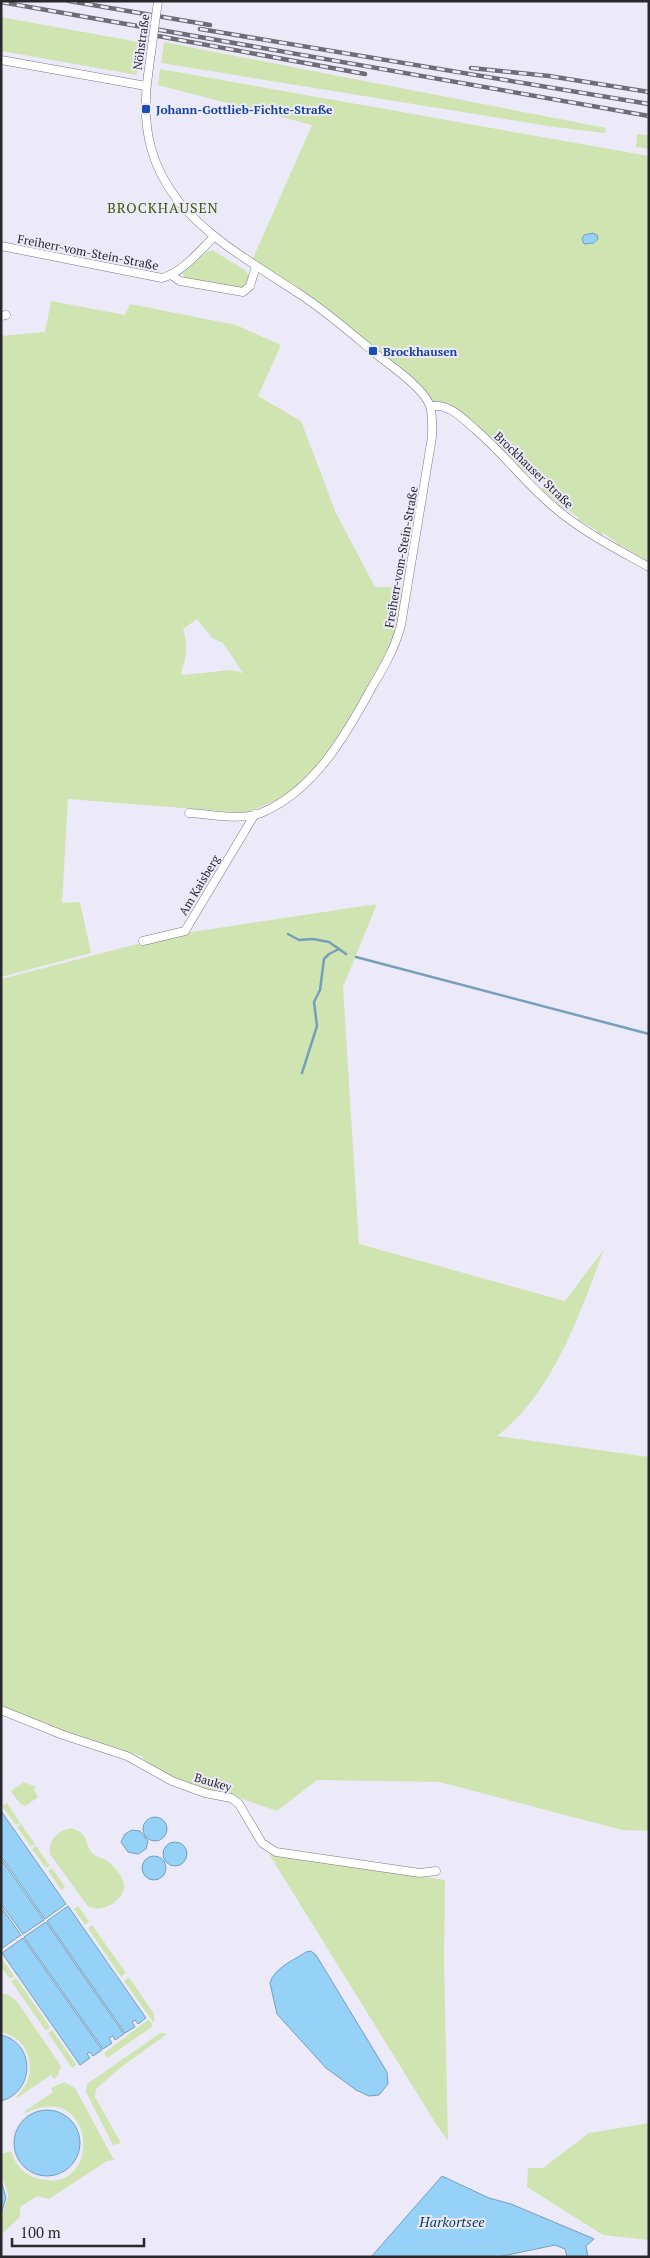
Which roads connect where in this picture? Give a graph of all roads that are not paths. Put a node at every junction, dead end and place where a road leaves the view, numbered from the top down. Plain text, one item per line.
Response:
1 (158, 1) edge
2 (1, 60) edge
3 (146, 86) junction
4 (214, 237) junction
5 (1, 246) edge
6 (256, 266) junction
7 (171, 275) junction
8 (430, 406) junction
9 (649, 568) edge
10 (190, 813) dead end
11 (255, 814) junction
12 (143, 941) dead end
13 (1, 1710) edge
14 (436, 1872) dead end

1 - 3 street, Nöhstraße, bridge
2 - 3 street
3 - 4 street
4 - 6 street
4 - 7 street, Freiherr-vom-Stein-Straße
5 - 7 street, Freiherr-vom-Stein-Straße
6 - 7 street, Freiherr-vom-Stein-Straße
6 - 8 street
8 - 9 street, Brockhauser Straße
8 - 11 street, Freiherr-vom-Stein-Straße
10 - 11 street, Freiherr-vom-Stein-Straße
11 - 12 street, Am Kaisberg
13 - 14 street, Baukey

